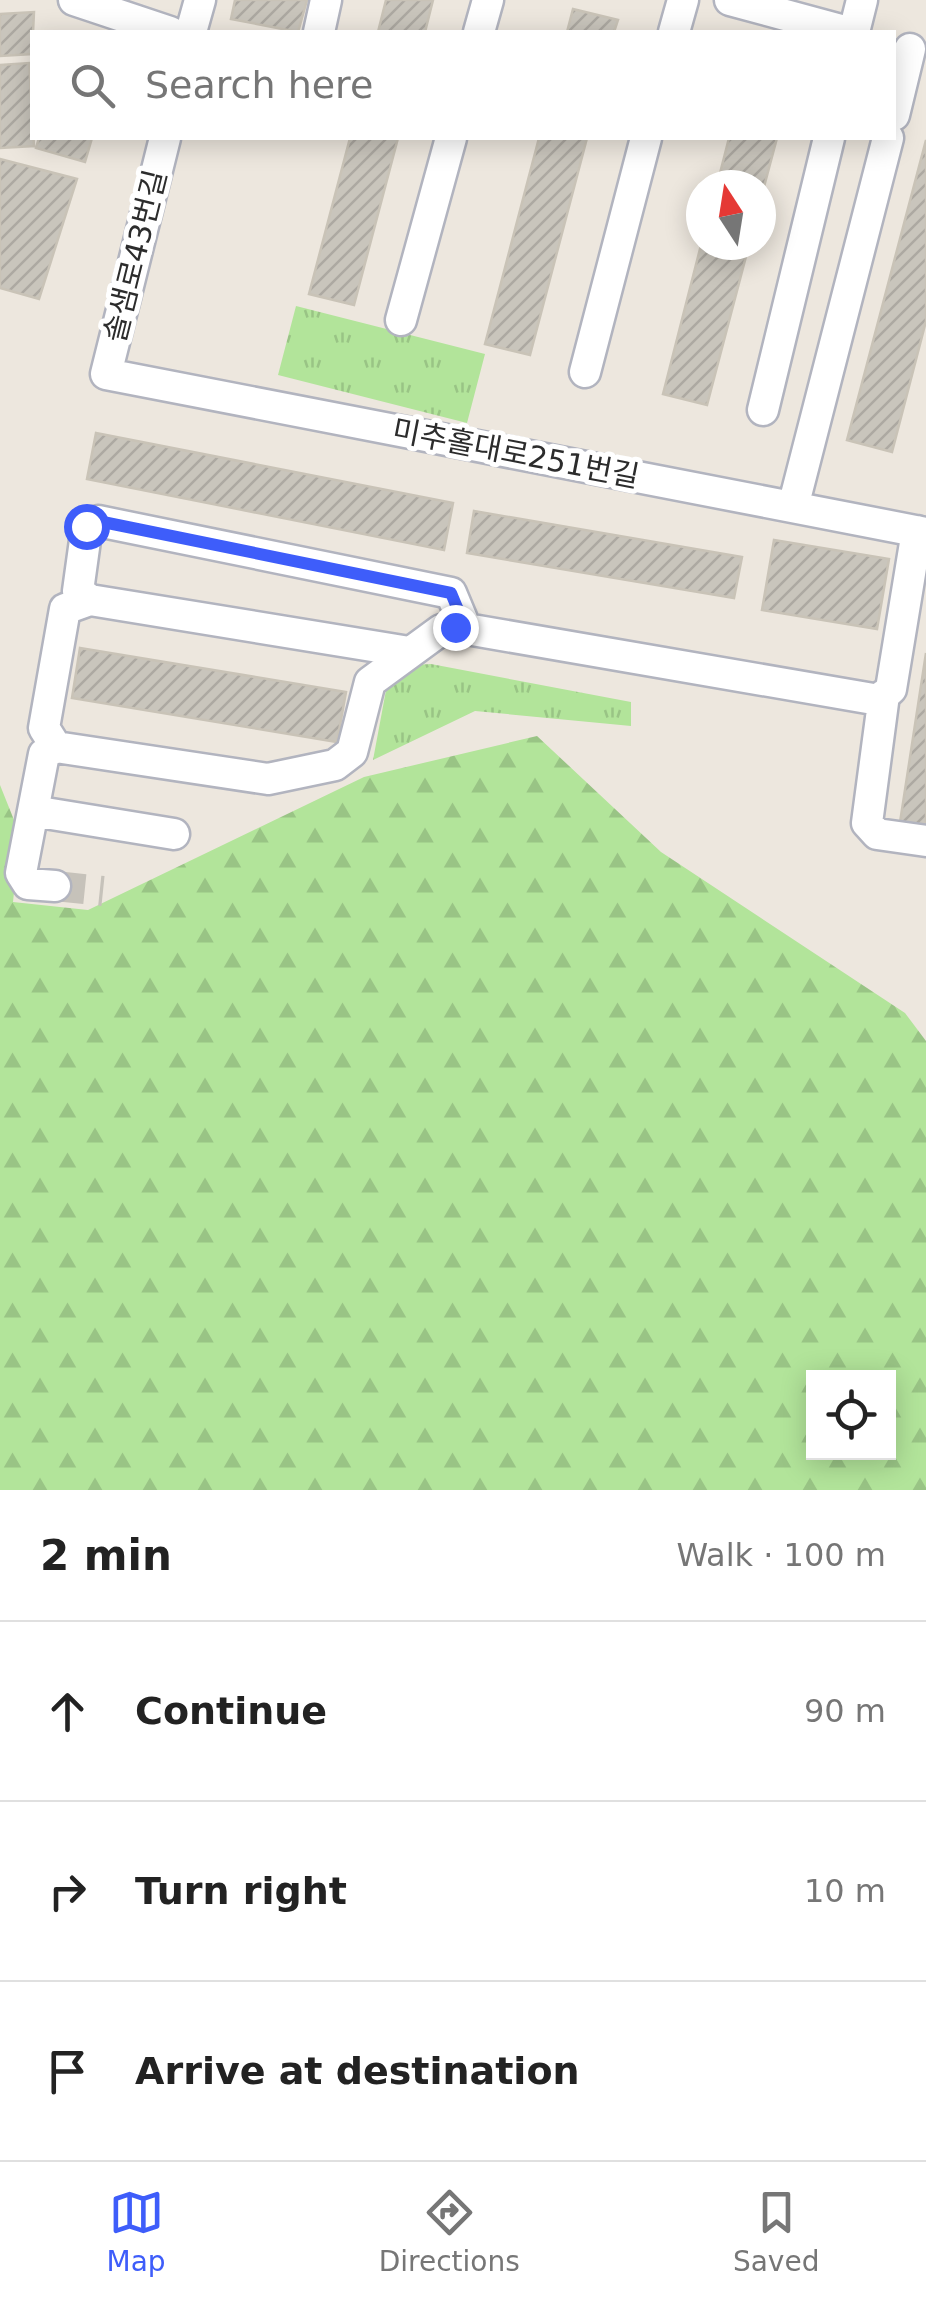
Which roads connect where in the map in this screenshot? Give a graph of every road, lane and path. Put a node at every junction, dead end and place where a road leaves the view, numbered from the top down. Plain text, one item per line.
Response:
1 (74, 0) edge
2 (200, 0) edge
3 (326, 0) edge
4 (488, 0) edge
5 (683, 0) edge
6 (730, 0) edge
7 (862, 0) edge
8 (164, 30) edge
9 (192, 30) edge
10 (319, 30) edge
11 (480, 30) edge
12 (675, 30) edge
13 (843, 30) edge
14 (852, 30) edge
15 (910, 49) edge
16 (896, 107) edge
17 (164, 140) edge
18 (450, 140) edge
19 (645, 140) edge
20 (829, 140) edge
21 (887, 140) edge
22 (402, 320) dead end
23 (585, 372) dead end
24 (106, 374) joint
25 (763, 410) dead end
26 (793, 507) junction
27 (921, 532) edge
28 (916, 596) edge
29 (90, 600) junction
30 (466, 629) junction
31 (409, 652) junction
32 (884, 695) junction
33 (56, 747) junction
34 (32, 812) junction
35 (174, 834) dead end
36 (926, 841) edge
37 (55, 886) tunnel mouth

1 - 8 street
2 - 9 street
3 - 10 street
4 - 11 street
5 - 12 street
6 - 13 street
7 - 14 street
15 - 16 street
17 - 24 street, 솔샘로43번길
18 - 22 street
19 - 23 street
20 - 25 street
21 - 26 street
24 - 26 street, 미추홀대로251번길
26 - 27 street, 미추홀대로251번길
27 - 28 street
28 - 32 street
29 - 30 street
29 - 31 street
29 - 33 street
30 - 31 street
30 - 32 street
31 - 33 street
32 - 36 street
33 - 34 street
34 - 35 street
34 - 37 street

